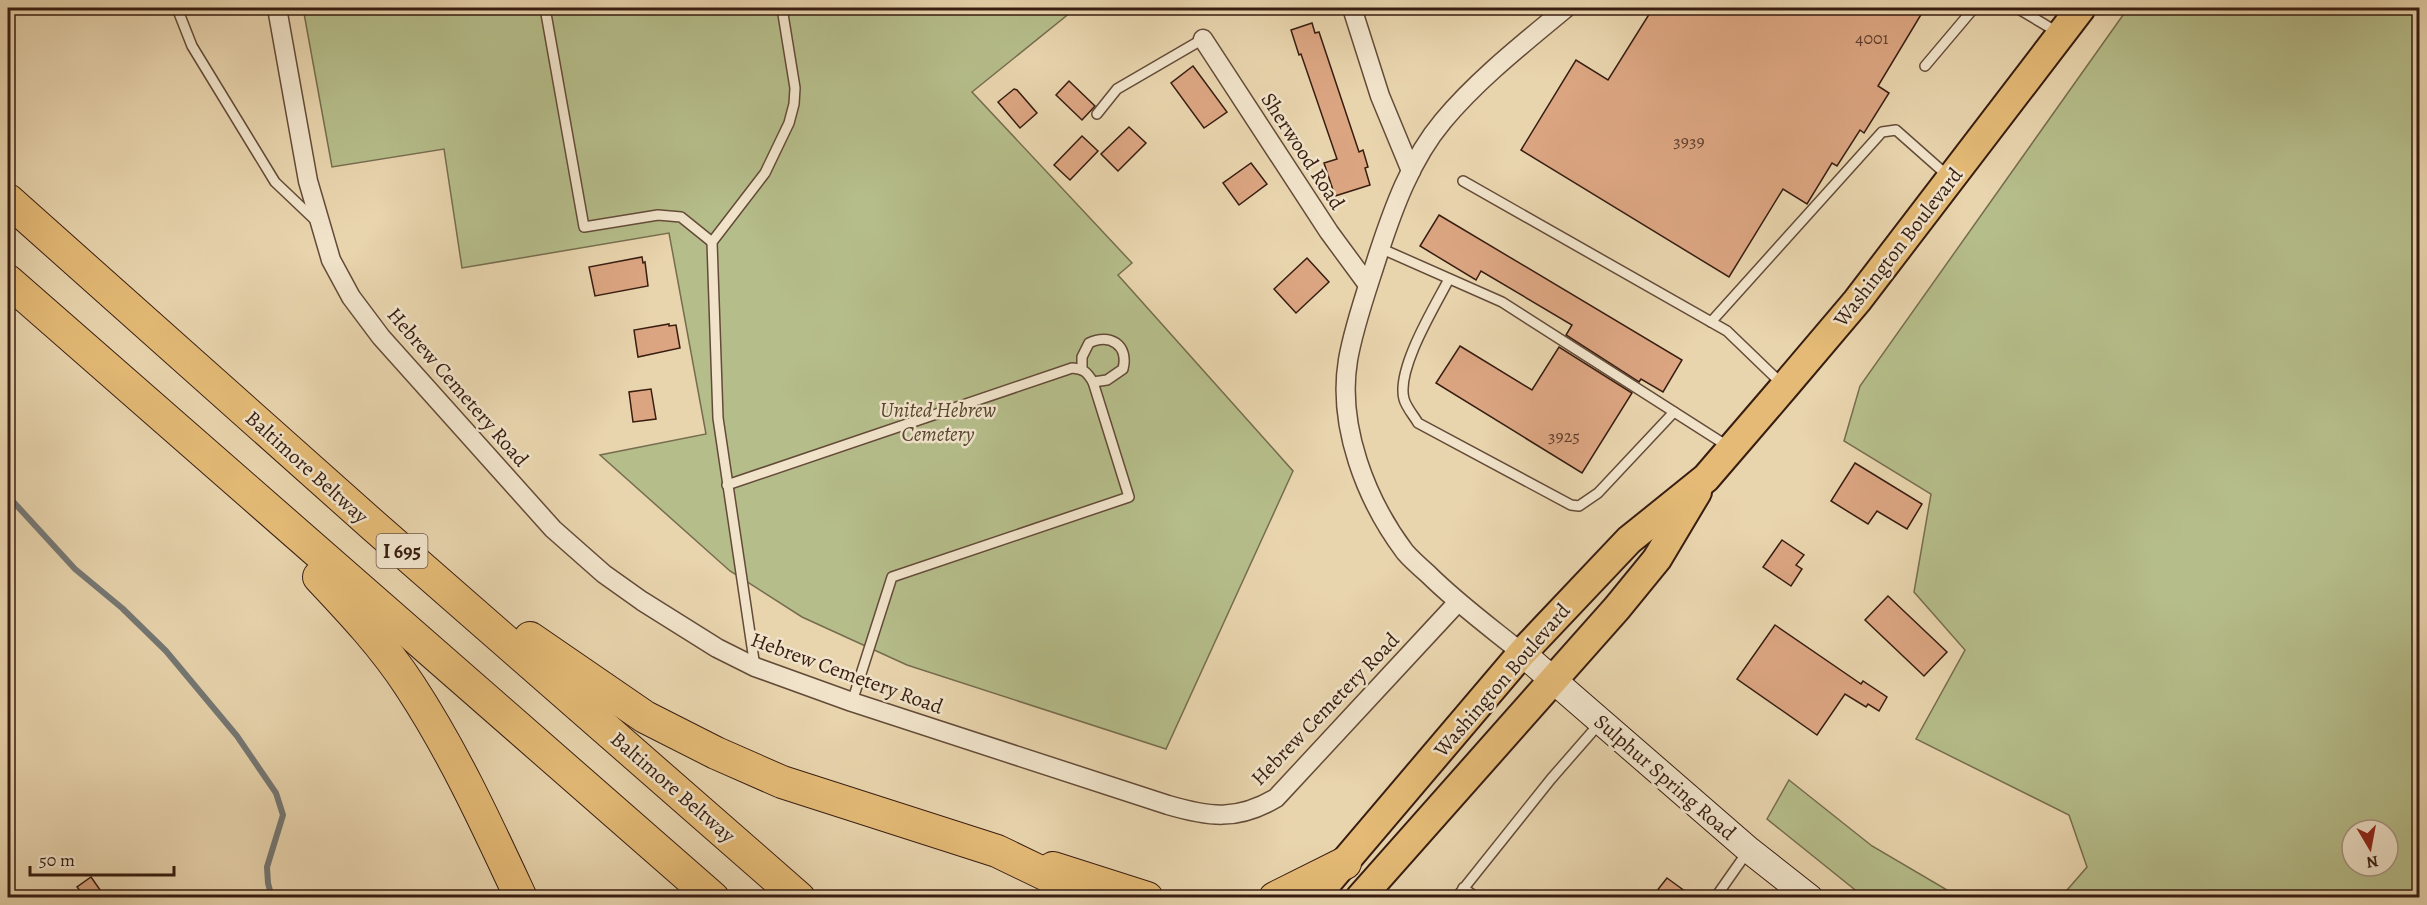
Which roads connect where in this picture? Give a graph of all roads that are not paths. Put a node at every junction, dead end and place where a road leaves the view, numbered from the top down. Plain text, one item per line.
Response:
1 (177, 8) edge
2 (277, 8) edge
3 (545, 8) edge
4 (782, 8) edge
5 (1352, 8) edge
6 (1566, 8) edge
7 (1974, 8) edge
8 (2017, 8) edge
9 (2081, 8) edge
10 (2061, 34) junction
11 (1203, 39) joint
12 (1925, 66) dead end
13 (1097, 114) dead end
14 (1411, 171) junction
15 (1952, 179) junction
16 (1463, 181) dead end
17 (8, 200) edge
18 (319, 223) junction
19 (712, 242) junction
20 (1380, 248) junction
21 (1449, 279) junction
22 (8, 281) edge
23 (1368, 285) junction
24 (1711, 322) junction
25 (1082, 369) junction
26 (1093, 382) junction
27 (1785, 386) junction
28 (1674, 412) junction
29 (1731, 448) junction
30 (208, 457) junction
31 (1706, 478) junction
32 (727, 485) junction
33 (375, 527) junction
34 (1458, 602) junction
35 (1522, 653) junction
36 (755, 667) junction
37 (1553, 680) junction
38 (852, 702) junction
39 (1601, 722) junction
40 (1749, 850) junction
41 (997, 851) junction
42 (1344, 863) junction
43 (1462, 888) junction
44 (1717, 894) edge
45 (521, 897) edge
46 (713, 897) edge
47 (799, 897) edge
48 (1079, 897) edge
49 (1147, 897) edge
50 (1275, 897) edge
51 (1314, 897) edge
52 (1360, 897) edge
53 (1456, 897) edge
54 (1477, 897) edge
55 (1810, 897) edge

1 - 18 lane
2 - 18 street, Hebrew Cemetery Road
3 - 19 lane
4 - 19 lane
5 - 14 street
6 - 14 street
7 - 12 lane
8 - 10 lane
9 - 10 main road, Washington Boulevard
10 - 15 main road, Washington Boulevard
11 - 13 lane
11 - 23 street, Sherwood Road
14 - 20 street
15 - 24 lane
15 - 27 main road, Washington Boulevard
16 - 24 lane
17 - 33 highway, Baltimore Beltway / I 695
18 - 36 street, Hebrew Cemetery Road
19 - 32 lane
20 - 21 lane
20 - 23 street
21 - 28 lane
21 - 28 lane
22 - 30 highway, I 695
23 - 34 street
24 - 27 lane
25 - 26 lane
25 - 26 lane
25 - 32 lane
26 - 38 lane
27 - 29 main road, Washington Boulevard
28 - 29 lane
29 - 31 main road, Washington Boulevard
30 - 45 highway
30 - 46 highway, I 695
31 - 35 main road, Washington Boulevard
31 - 37 main road, Washington Boulevard
32 - 36 lane
33 - 41 highway
33 - 47 highway, Baltimore Beltway / I 695
34 - 35 street
34 - 38 street, Hebrew Cemetery Road
35 - 37 main road, Sulphur Spring Road
35 - 42 main road, Washington Boulevard
36 - 38 street, Hebrew Cemetery Road
37 - 39 main road, Sulphur Spring Road
37 - 52 main road, Washington Boulevard
39 - 40 main road, Sulphur Spring Road
39 - 43 lane
40 - 44 lane
40 - 55 main road, Sulphur Spring Road
41 - 48 highway
41 - 49 highway
42 - 50 highway
42 - 51 main road, Washington Boulevard
43 - 53 lane
43 - 54 lane

